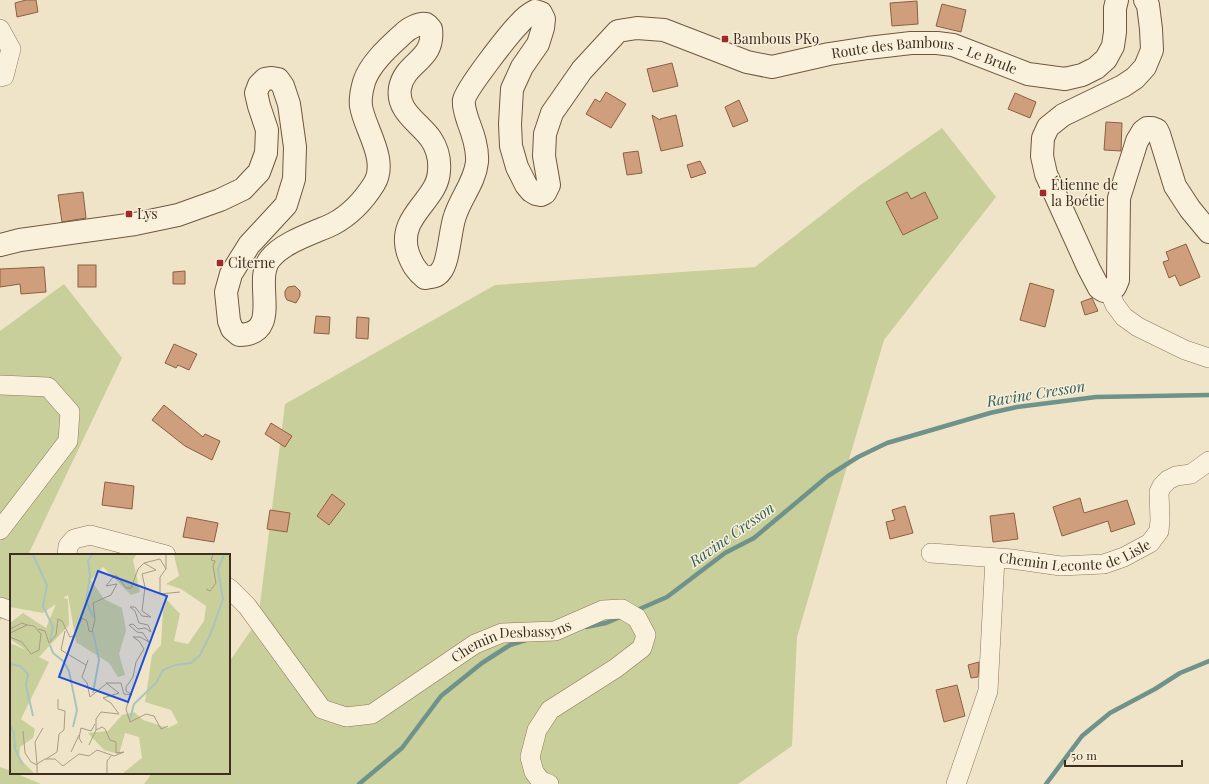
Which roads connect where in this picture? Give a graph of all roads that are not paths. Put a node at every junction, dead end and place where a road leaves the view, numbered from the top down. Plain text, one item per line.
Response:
1 (1117, 0) edge
2 (1145, 0) edge
3 (0, 29) edge
4 (0, 77) edge
5 (1209, 232) edge
6 (0, 245) edge
7 (1109, 291) junction
8 (1209, 358) edge
9 (0, 385) edge
10 (1209, 461) edge
11 (0, 530) edge
12 (931, 553) dead end
13 (67, 554) edge
14 (162, 554) edge
15 (995, 558) junction
16 (230, 589) edge
17 (0, 607) edge
18 (10, 611) edge
19 (549, 784) edge
20 (956, 784) edge

1 - 6 main road, Route des Bambous - Le Brule
2 - 7 main road
3 - 4 street
5 - 7 main road
7 - 8 street
9 - 11 street
10 - 15 street, Chemin Leconte de Lisle
12 - 15 street, Chemin Leconte de Lisle
13 - 14 street
15 - 20 street
16 - 19 street, Chemin Desbassyns
17 - 18 street

